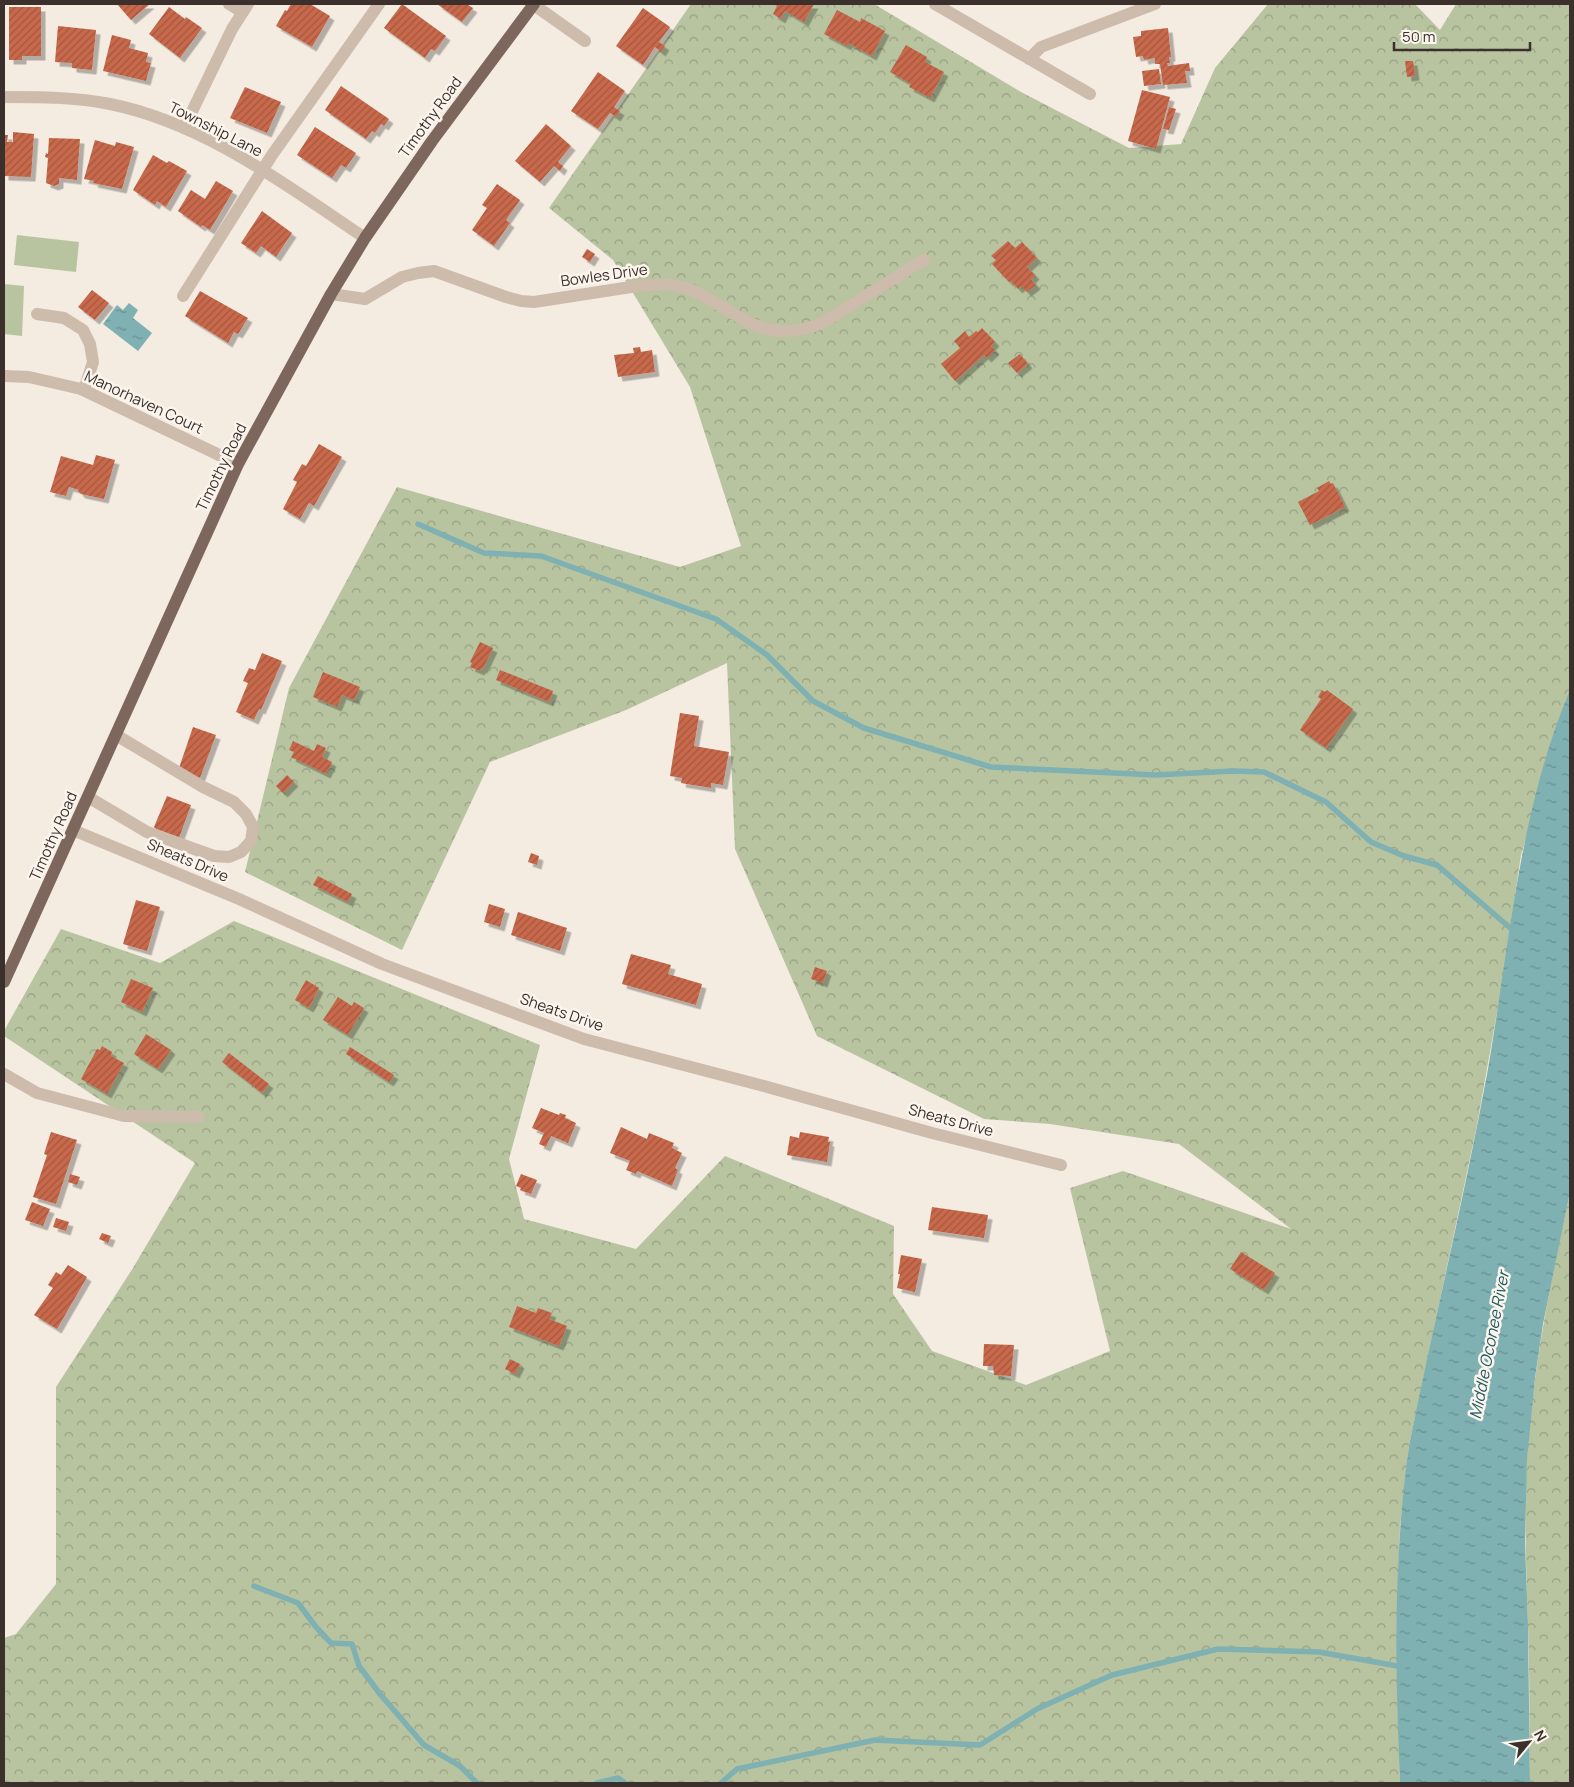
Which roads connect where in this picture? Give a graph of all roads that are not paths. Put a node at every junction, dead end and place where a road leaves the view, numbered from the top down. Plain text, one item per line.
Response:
1 (229, 4) edge
2 (380, 4) edge
3 (534, 4) edge
4 (935, 4) edge
5 (1155, 4) edge
6 (245, 8) edge
7 (585, 41) dead end
8 (1029, 59) junction
9 (1090, 94) dead end
10 (4, 97) edge
11 (184, 128) junction
12 (262, 170) junction
13 (365, 238) junction
14 (924, 260) dead end
15 (331, 294) junction
16 (183, 296) dead end
17 (37, 314) dead end
18 (4, 376) edge
19 (84, 390) junction
20 (238, 464) junction
21 (116, 734) junction
22 (88, 798) junction
23 (73, 830) junction
24 (4, 982) edge
25 (4, 1074) edge
26 (199, 1117) dead end
27 (1061, 1165) dead end

1 - 6 street
2 - 12 street
3 - 7 street
3 - 13 main road, Timothy Road
4 - 8 street
5 - 8 street
6 - 11 street
8 - 9 street
10 - 11 street, Township Lane
11 - 12 street, Township Lane
12 - 13 street, Township Lane
12 - 16 street
13 - 15 main road, Timothy Road
14 - 15 street, Bowles Drive
15 - 20 main road, Timothy Road
17 - 19 street
18 - 19 street, Manorhaven Court
19 - 20 street, Manorhaven Court
20 - 21 main road, Timothy Road
21 - 22 main road, Timothy Road
21 - 22 street
22 - 23 main road, Timothy Road
23 - 24 main road, Timothy Road
23 - 27 street, Sheats Drive
25 - 26 street

